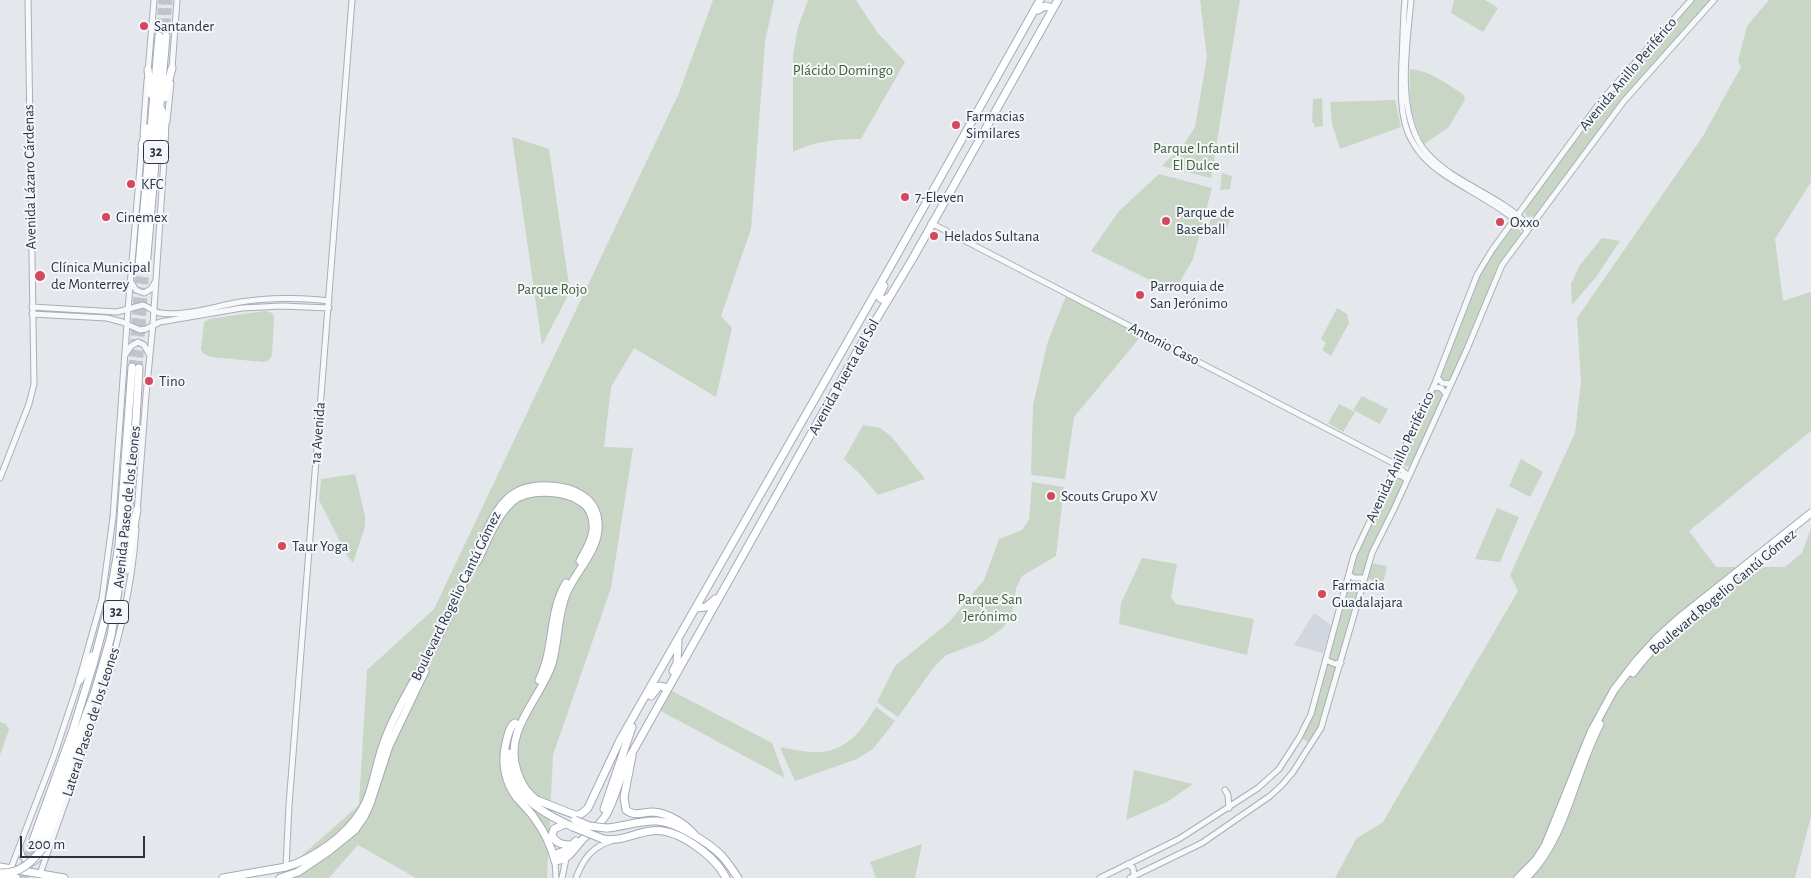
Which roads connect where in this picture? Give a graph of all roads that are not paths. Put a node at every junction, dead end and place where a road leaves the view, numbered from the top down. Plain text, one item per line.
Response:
1 (28, 0) edge
2 (154, 0) edge
3 (177, 0) edge
4 (352, 0) edge
5 (1040, 0) edge
6 (1058, 0) edge
7 (1406, 0) edge
8 (1411, 0) edge
9 (1691, 0) edge
10 (1714, 0) edge
11 (1053, 8) junction
12 (1036, 12) junction
13 (1041, 30) junction
14 (172, 68) junction
15 (148, 70) junction
16 (1000, 74) junction
17 (162, 99) junction
18 (154, 102) junction
19 (161, 108) junction
20 (991, 118) junction
21 (152, 119) junction
22 (142, 146) junction
23 (164, 148) junction
24 (1516, 217) junction
25 (1534, 222) junction
26 (931, 223) junction
27 (1527, 230) junction
28 (889, 269) junction
29 (130, 282) junction
30 (156, 282) junction
31 (890, 297) junction
32 (329, 301) junction
33 (32, 307) junction
34 (329, 308) junction
35 (128, 310) junction
36 (154, 311) junction
37 (32, 314) junction
38 (860, 319) junction
39 (127, 324) junction
40 (153, 324) junction
41 (862, 343) junction
42 (125, 356) junction
43 (150, 360) junction
44 (1437, 377) junction
45 (1451, 384) junction
46 (1433, 387) junction
47 (1446, 394) junction
48 (1397, 464) junction
49 (1412, 469) junction
50 (1392, 474) junction
51 (0, 478) edge
52 (1408, 478) junction
53 (137, 510) junction
54 (1811, 513) edge
55 (113, 517) junction
56 (1811, 518) edge
57 (116, 569) junction
58 (1348, 578) junction
59 (121, 579) junction
60 (1363, 581) junction
61 (724, 589) junction
62 (696, 608) junction
63 (690, 619) junction
64 (699, 633) junction
65 (111, 636) junction
66 (678, 640) junction
67 (678, 652) junction
68 (96, 653) junction
69 (688, 654) junction
70 (1326, 660) junction
71 (1341, 664) junction
72 (1324, 667) junction
73 (110, 670) junction
74 (1338, 671) junction
75 (80, 680) junction
76 (666, 687) junction
77 (642, 704) junction
78 (97, 709) joint
79 (516, 723) junction
80 (629, 726) junction
81 (632, 754) junction
82 (1224, 790) dead end
83 (536, 800) junction
84 (1229, 808) junction
85 (565, 824) junction
86 (574, 824) junction
87 (697, 838) junction
88 (611, 841) junction
89 (573, 844) junction
90 (41, 845) junction
91 (20, 848) junction
92 (554, 858) junction
93 (312, 859) junction
94 (566, 859) junction
95 (1136, 860) junction
96 (1128, 864) junction
97 (0, 867) edge
98 (286, 867) junction
99 (11, 868) junction
100 (1142, 872) junction
101 (37, 873) junction
102 (0, 875) edge
103 (1132, 877) edge
104 (17, 878) edge
105 (64, 878) edge
106 (223, 878) edge
107 (280, 878) edge
108 (556, 878) edge
109 (562, 878) edge
110 (576, 878) edge
111 (726, 878) edge
112 (738, 878) edge
113 (1100, 878) edge
114 (1518, 878) edge
115 (1526, 878) edge

1 - 33 street, Avenida Lázaro Cárdenas
2 - 15 street, Lateral Paseo de los Leones
3 - 14 street, Lateral Paseo de los Leones
4 - 32 street, 1a Avenida
5 - 12 main road, Avenida Puerta del Sol
6 - 11 main road, Avenida Puerta del Sol
7 - 24 street
8 - 24 street
9 - 24 street, Avenida Anillo Periférico
10 - 25 street, Avenida Anillo Periférico
11 - 12 main road
11 - 13 main road, Avenida Puerta del Sol
12 - 13 main road
12 - 16 main road, Avenida Puerta del Sol
13 - 20 main road, Avenida Puerta del Sol
14 - 17 main road
14 - 23 street, Lateral Paseo de los Leones
15 - 18 main road
15 - 22 street, Lateral Paseo de los Leones
16 - 20 main road
16 - 28 main road, Avenida Puerta del Sol
17 - 18 main road, 32
17 - 19 main road, 32
18 - 21 main road, 32
19 - 21 main road, 32
19 - 23 main road
20 - 26 main road, Avenida Puerta del Sol
21 - 22 main road
22 - 29 street, Lateral Paseo de los Leones
23 - 30 street, Lateral Paseo de los Leones
24 - 25 street
24 - 27 street
24 - 27 street
24 - 44 street, Avenida Anillo Periférico
25 - 27 street, Avenida Anillo Periférico
26 - 31 main road, Avenida Puerta del Sol
26 - 48 street, Antonio Caso
27 - 45 street, Avenida Anillo Periférico
28 - 31 main road
28 - 38 main road, Avenida Puerta del Sol
29 - 30 street
29 - 35 street, Lateral Paseo de los Leones
30 - 36 street, Lateral Paseo de los Leones
31 - 41 main road, Avenida Puerta del Sol
32 - 34 street, 1a Avenida
32 - 36 street
33 - 35 street
33 - 37 street, Avenida Lázaro Cárdenas
34 - 40 street
34 - 98 street, 1a Avenida
35 - 36 street
35 - 39 street, Lateral Paseo de los Leones
36 - 40 street, Lateral Paseo de los Leones
37 - 39 street
37 - 51 street, Avenida Lázaro Cárdenas
38 - 41 main road
38 - 62 main road, Avenida Puerta del Sol
39 - 40 street
39 - 42 street, Lateral Paseo de los Leones
40 - 43 street, Lateral Paseo de los Leones
41 - 61 main road, Avenida Puerta del Sol
42 - 43 street
42 - 55 street, Lateral Paseo de los Leones
43 - 53 street, Lateral Paseo de los Leones
44 - 45 street
44 - 46 street, Avenida Anillo Periférico
45 - 47 street, Avenida Anillo Periférico
46 - 47 street
46 - 48 street, Avenida Anillo Periférico
47 - 49 street, Avenida Anillo Periférico
48 - 49 street
48 - 50 street, Avenida Anillo Periférico
48 - 52 street
49 - 52 street, Avenida Anillo Periférico
50 - 52 street
50 - 58 street, Avenida Anillo Periférico
52 - 60 street, Avenida Anillo Periférico
53 - 59 main road
53 - 73 street, Lateral Paseo de los Leones
54 - 114 main road, Boulevard Rogelio Cantú Gómez
55 - 57 main road
55 - 75 street, Lateral Paseo de los Leones
56 - 115 main road, Boulevard Rogelio Cantú Gómez
57 - 59 main road, Avenida Paseo de los Leones / 32
57 - 68 main road, Avenida Paseo de los Leones / 32
58 - 60 street
58 - 70 street, Avenida Anillo Periférico
59 - 65 main road, Avenida Paseo de los Leones / 32
60 - 71 street, Avenida Anillo Periférico
61 - 62 main road
61 - 64 main road, Avenida Puerta del Sol
62 - 63 main road, Avenida Puerta del Sol
63 - 64 main road
63 - 66 main road, Avenida Puerta del Sol
64 - 69 main road, Avenida Puerta del Sol
65 - 73 main road
65 - 90 main road, Avenida Paseo de los Leones / 32
66 - 67 main road
66 - 77 main road, Avenida Puerta del Sol
67 - 69 main road
67 - 76 main road
68 - 75 main road
68 - 90 main road, Avenida Paseo de los Leones / 32
69 - 76 main road, Avenida Puerta del Sol
70 - 71 street
70 - 72 street, Avenida Anillo Periférico
71 - 74 street, Avenida Anillo Periférico
72 - 74 street
72 - 84 street, Avenida Anillo Periférico
73 - 78 street, Lateral Paseo de los Leones
74 - 100 street, Avenida Anillo Periférico
75 - 91 street, Lateral Paseo de los Leones
76 - 77 main road
76 - 81 main road
77 - 80 main road, Avenida Puerta del Sol
78 - 90 main road
79 - 85 main road, Boulevard Rogelio Cantú Gómez
79 - 92 main road
79 - 93 main road, Boulevard Rogelio Cantú Gómez
80 - 83 main road, Avenida Puerta del Sol
80 - 89 main road
81 - 87 main road
81 - 94 main road
82 - 84 street
83 - 86 main road, Boulevard Rogelio Cantú Gómez
83 - 93 main road, Boulevard Rogelio Cantú Gómez
84 - 95 street, Avenida Anillo Periférico
85 - 86 main road, Boulevard Rogelio Cantú Gómez
85 - 89 main road
86 - 87 main road, Boulevard Rogelio Cantú Gómez, bridge
86 - 88 main road, Boulevard Rogelio Cantú Gómez, bridge
87 - 112 main road, Boulevard Rogelio Cantú Gómez
88 - 110 street
88 - 111 main road, Boulevard Rogelio Cantú Gómez
89 - 92 main road
90 - 91 street
90 - 101 street
90 - 102 main road, bridge
91 - 99 street, Lateral Paseo de los Leones
92 - 94 main road
92 - 108 street
93 - 98 main road
93 - 107 main road
94 - 109 street
95 - 96 street, Avenida Anillo Periférico
95 - 100 street
96 - 103 street
96 - 113 street, Avenida Anillo Periférico
97 - 99 main road
97 - 102 main road
98 - 106 main road
99 - 101 main road
100 - 103 street, Avenida Anillo Periférico
101 - 104 main road
101 - 105 main road
102 - 104 main road, bridge

